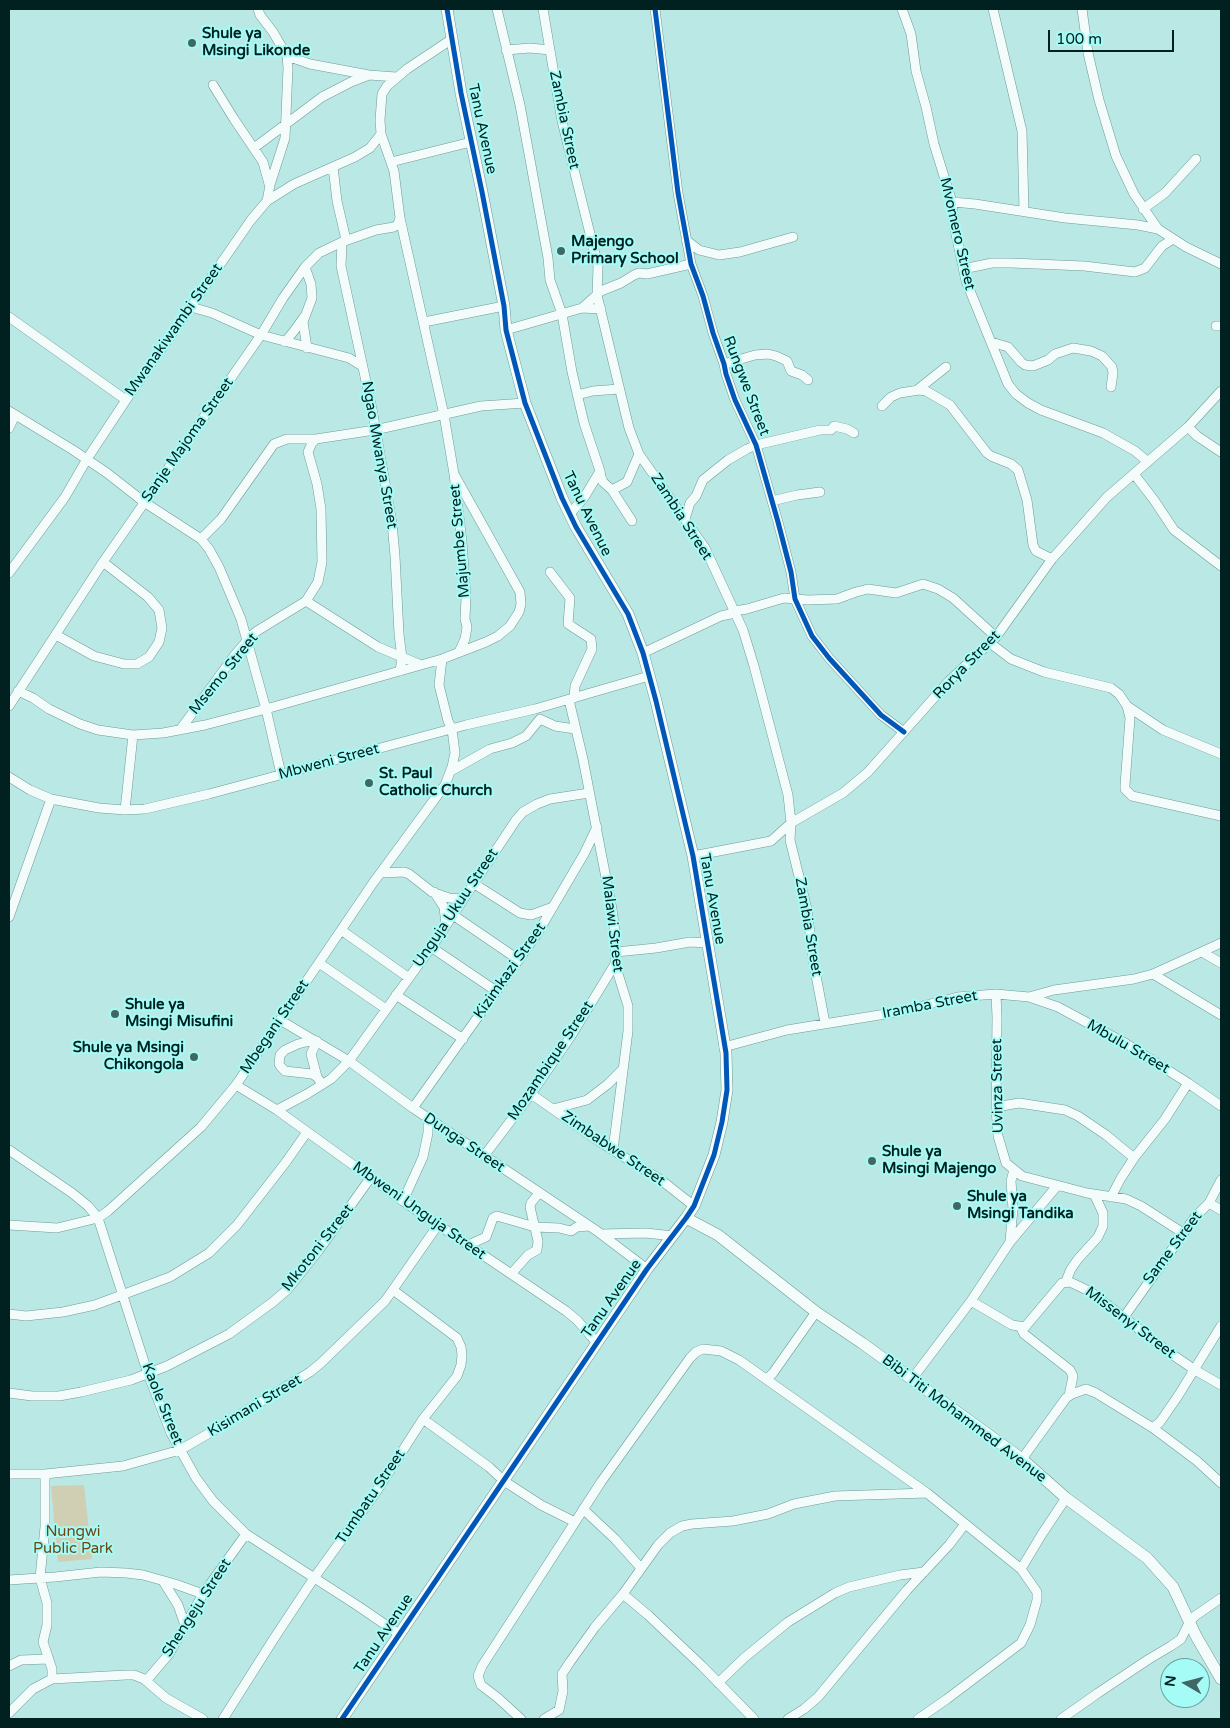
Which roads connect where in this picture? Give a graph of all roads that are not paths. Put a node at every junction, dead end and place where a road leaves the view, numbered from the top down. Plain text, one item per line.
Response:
1 (447, 9) edge
2 (497, 9) edge
3 (501, 9) edge
4 (542, 9) edge
5 (656, 9) edge
6 (902, 9) edge
7 (993, 9) edge
8 (1082, 9) edge
9 (257, 10) edge
10 (501, 24) junction
11 (452, 40) junction
12 (506, 50) junction
13 (550, 50) junction
14 (287, 56) junction
15 (369, 75) junction
16 (396, 77) junction
17 (213, 85) dead end
18 (286, 124) junction
19 (382, 134) junction
20 (471, 142) junction
21 (254, 148) junction
22 (1196, 159) dead end
23 (391, 162) junction
24 (333, 167) junction
25 (270, 185) junction
26 (267, 201) junction
27 (952, 202) junction
28 (1144, 209) junction
29 (1024, 211) junction
30 (400, 218) junction
31 (394, 227) junction
32 (1158, 229) junction
33 (404, 234) junction
34 (793, 237) dead end
35 (1173, 239) junction
36 (686, 240) junction
37 (344, 241) junction
38 (691, 264) junction
39 (1221, 264) edge
40 (305, 267) junction
41 (963, 269) junction
42 (597, 294) junction
43 (504, 306) junction
44 (191, 307) junction
45 (582, 308) junction
46 (601, 309) junction
47 (562, 314) junction
48 (9, 317) edge
49 (304, 317) junction
50 (424, 322) junction
51 (506, 330) junction
52 (261, 335) junction
53 (284, 342) junction
54 (990, 342) junction
55 (307, 348) junction
56 (724, 364) junction
57 (362, 366) junction
58 (946, 367) dead end
59 (808, 380) dead end
60 (1112, 387) dead end
61 (620, 389) junction
62 (917, 390) junction
63 (1221, 391) edge
64 (577, 395) junction
65 (126, 400) junction
66 (525, 403) junction
67 (882, 406) dead end
68 (12, 413) edge
69 (444, 415) junction
70 (1188, 427) junction
71 (9, 428) edge
72 (375, 430) junction
73 (854, 433) dead end
74 (316, 439) junction
75 (756, 445) junction
76 (1221, 452) edge
77 (639, 454) junction
78 (87, 459) junction
79 (1148, 462) junction
80 (600, 471) junction
81 (454, 474) junction
82 (1134, 474) junction
83 (612, 490) junction
84 (820, 492) dead end
85 (772, 501) junction
86 (144, 502) junction
87 (570, 514) junction
88 (685, 519) junction
89 (632, 522) dead end
90 (201, 539) junction
91 (1052, 559) junction
92 (103, 562) junction
93 (1221, 566) edge
94 (9, 572) edge
95 (550, 572) dead end
96 (795, 599) junction
97 (306, 601) junction
98 (734, 612) junction
99 (56, 635) junction
100 (993, 640) junction
101 (248, 641) junction
102 (460, 652) junction
103 (644, 654) junction
104 (402, 656) junction
105 (442, 659) junction
106 (421, 665) junction
107 (400, 671) junction
108 (649, 676) junction
109 (18, 691) junction
110 (572, 699) junction
111 (9, 706) edge
112 (1127, 706) junction
113 (266, 709) junction
114 (576, 728) junction
115 (452, 729) junction
116 (180, 730) junction
117 (904, 732) junction
118 (133, 735) junction
119 (1221, 754) edge
120 (451, 772) junction
121 (281, 774) junction
122 (9, 777) edge
123 (589, 792) junction
124 (51, 799) junction
125 (125, 810) junction
126 (1221, 816) edge
127 (791, 823) junction
128 (597, 827) junction
129 (693, 856) junction
130 (381, 873) junction
131 (473, 883) junction
132 (434, 892) junction
133 (463, 899) junction
134 (553, 907) junction
135 (453, 915) junction
136 (9, 917) edge
137 (446, 925) junction
138 (341, 930) junction
139 (708, 943) junction
140 (1221, 943) edge
141 (431, 947) junction
142 (616, 952) junction
143 (1202, 952) junction
144 (519, 960) junction
145 (319, 963) junction
146 (1221, 963) edge
147 (615, 964) junction
148 (1153, 974) junction
149 (409, 978) junction
150 (496, 991) junction
151 (996, 994) junction
152 (396, 995) junction
153 (1029, 997) junction
154 (386, 1009) junction
155 (1221, 1015) edge
156 (280, 1020) junction
157 (825, 1023) junction
158 (463, 1039) junction
159 (316, 1041) junction
160 (724, 1046) junction
161 (349, 1061) junction
162 (623, 1069) junction
163 (320, 1081) junction
164 (1188, 1082) junction
165 (236, 1085) junction
166 (530, 1094) junction
167 (1221, 1106) edge
168 (996, 1107) junction
169 (413, 1108) junction
170 (553, 1109) junction
171 (277, 1110) junction
172 (428, 1118) junction
173 (307, 1132) junction
174 (9, 1150) edge
175 (613, 1150) junction
176 (484, 1156) junction
177 (1134, 1158) junction
178 (1014, 1170) junction
179 (371, 1177) junction
180 (1221, 1180) edge
181 (1057, 1186) junction
182 (539, 1193) junction
183 (1094, 1194) junction
184 (1112, 1197) junction
185 (403, 1200) junction
186 (1209, 1203) junction
187 (694, 1206) junction
188 (1221, 1210) edge
189 (98, 1218) junction
190 (686, 1218) junction
191 (438, 1224) junction
192 (9, 1226) edge
193 (590, 1226) junction
194 (535, 1227) junction
195 (1183, 1233) junction
196 (601, 1234) junction
197 (673, 1236) junction
198 (1010, 1242) junction
199 (468, 1245) junction
200 (647, 1269) junction
201 (511, 1274) junction
202 (1066, 1281) junction
203 (393, 1290) junction
204 (123, 1296) junction
205 (971, 1301) junction
206 (816, 1312) junction
207 (9, 1314) edge
208 (1124, 1317) junction
209 (1221, 1326) edge
210 (1021, 1328) junction
211 (597, 1343) junction
212 (1195, 1370) junction
213 (148, 1374) junction
214 (767, 1379) junction
215 (912, 1379) junction
216 (1221, 1385) edge
217 (9, 1393) edge
218 (1069, 1396) junction
219 (423, 1419) junction
220 (1153, 1428) junction
221 (180, 1450) junction
222 (1022, 1459) junction
223 (9, 1474) edge
224 (45, 1474) junction
225 (504, 1481) junction
226 (1221, 1483) edge
227 (927, 1493) junction
228 (1066, 1498) junction
229 (583, 1508) junction
230 (575, 1522) junction
231 (965, 1524) junction
232 (246, 1534) junction
233 (641, 1568) junction
234 (1021, 1569) junction
235 (924, 1572) junction
236 (40, 1578) junction
237 (314, 1578) junction
238 (9, 1580) edge
239 (163, 1581) junction
240 (202, 1594) junction
241 (623, 1594) junction
242 (1221, 1598) edge
243 (1190, 1621) junction
244 (185, 1625) junction
245 (399, 1634) junction
246 (49, 1659) junction
247 (9, 1666) edge
248 (52, 1679) junction
249 (1221, 1679) edge
250 (146, 1681) junction
251 (718, 1683) junction
252 (9, 1713) edge
253 (203, 1719) edge
254 (223, 1719) edge
255 (342, 1719) edge
256 (521, 1719) edge
257 (544, 1719) edge
258 (754, 1719) edge
259 (788, 1719) edge
260 (918, 1719) edge
261 (1061, 1719) edge

1 - 11 street, Tanu Avenue
2 - 10 street
3 - 10 street
4 - 13 street, Zambia Street
5 - 36 street, Rungwe Street
6 - 27 street, Mvomero Street
7 - 29 street
8 - 28 street
9 - 14 street
10 - 12 street
11 - 16 street, Majumbe Street
11 - 20 street, Tanu Avenue
12 - 13 street
12 - 47 street
13 - 42 street, Zambia Street
14 - 15 street
14 - 18 street
15 - 16 street
15 - 18 street
16 - 19 street, Majumbe Street
17 - 21 street
18 - 21 street
18 - 25 street
19 - 23 street, Majumbe Street
19 - 24 street, Mwanakiwambi Street
20 - 23 street
20 - 43 street, Tanu Avenue
21 - 25 street
22 - 28 street
23 - 30 street, Majumbe Street
24 - 26 street, Mwanakiwambi Street
24 - 37 street, Ngao Mwanya Street
25 - 26 street
26 - 44 street, Mwanakiwambi Street
27 - 29 street
27 - 41 street, Mvomero Street
28 - 32 street
29 - 32 street
30 - 31 street
30 - 33 street, Majumbe Street
31 - 33 street
31 - 37 street, Sanje Majoma Street
32 - 35 street
33 - 50 street, Majumbe Street
34 - 36 street
35 - 39 street
35 - 41 street
36 - 38 street, Rungwe Street
37 - 40 street, Sanje Majoma Street
37 - 57 street, Ngao Mwanya Street
38 - 42 street
38 - 56 street, Rungwe Street
40 - 49 street
40 - 52 street, Sanje Majoma Street
41 - 54 street, Mvomero Street
42 - 45 street
42 - 46 street, Zambia Street
43 - 50 street
43 - 51 street, Tanu Avenue
44 - 52 street
44 - 65 street, Mwanakiwambi Street
45 - 46 street
45 - 47 street
46 - 61 street, Zambia Street
47 - 51 street
47 - 64 street
48 - 65 street
49 - 53 street
49 - 55 street
50 - 69 street, Majumbe Street
51 - 66 street, Tanu Avenue
52 - 53 street
52 - 86 street, Sanje Majoma Street
53 - 55 street
54 - 60 street
54 - 79 street, Mvomero Street
55 - 57 street
56 - 59 street
56 - 75 street, Rungwe Street
57 - 72 street, Ngao Mwanya Street
58 - 62 street
61 - 64 street
61 - 77 street, Zambia Street
62 - 67 street
62 - 91 street
63 - 70 street, Rorya Street
64 - 80 street
65 - 78 street, Mwanakiwambi Street
66 - 69 street
66 - 87 street, Tanu Avenue
68 - 71 street
68 - 78 street
69 - 72 street
69 - 81 street, Majumbe Street
70 - 76 street
70 - 79 street, Rorya Street
72 - 74 street
72 - 104 street, Ngao Mwanya Street
73 - 75 street
74 - 90 street
74 - 97 street, Msemo Street
75 - 85 street, Rungwe Street
75 - 88 street
77 - 83 street
77 - 88 street, Zambia Street
78 - 86 street
78 - 94 street, Mwanakiwambi Street
79 - 82 street, Rorya Street
80 - 83 street
80 - 87 street
81 - 102 street, Majumbe Street
81 - 102 street
82 - 91 street, Rorya Street
82 - 93 street
83 - 89 street
84 - 85 street
85 - 96 street, Rungwe Street
86 - 90 street
86 - 92 street, Sanje Majoma Street
87 - 103 street, Tanu Avenue
88 - 98 street, Zambia Street
90 - 101 street
91 - 100 street, Rorya Street
92 - 99 street, Sanje Majoma Street
92 - 99 street
95 - 110 street, Malawi Street
96 - 98 street
96 - 100 street
96 - 117 street, Rungwe Street
97 - 101 street, Msemo Street
97 - 104 street
98 - 103 street
98 - 127 street, Zambia Street
99 - 109 street, Sanje Majoma Street
100 - 112 street
100 - 117 street, Rorya Street
101 - 113 street
101 - 116 street, Msemo Street
102 - 105 street
103 - 108 street, Tanu Avenue
104 - 106 street
104 - 107 street, Ngao Mwanya Street
105 - 106 street
105 - 115 street, Mbegani Street
106 - 107 street
107 - 113 street
108 - 110 street, Mbweni Street
108 - 129 street, Tanu Avenue
109 - 111 street, Sanje Majoma Street
109 - 118 street
110 - 114 street, Malawi Street
110 - 115 street, Mbweni Street
112 - 119 street
112 - 126 street
113 - 116 street
113 - 121 street
114 - 120 street
114 - 123 street, Malawi Street
115 - 120 street, Mbegani Street
115 - 121 street, Mbweni Street
116 - 118 street
117 - 127 street, Rorya Street
118 - 125 street
120 - 130 street, Mbegani Street
121 - 125 street, Mbweni Street
122 - 124 street, Mbweni Street
123 - 128 street, Malawi Street
123 - 131 street, Unguja Ukuu Street
124 - 125 street, Mbweni Street
124 - 136 street
127 - 129 street, Rorya Street
127 - 157 street, Zambia Street
128 - 134 street, Kizimkazi Street
128 - 142 street, Malawi Street
129 - 139 street, Tanu Avenue
130 - 132 street
130 - 138 street, Mbegani Street
131 - 133 street, Unguja Ukuu Street
131 - 134 street
132 - 133 street
132 - 137 street
133 - 135 street, Unguja Ukuu Street
134 - 144 street, Kizimkazi Street
135 - 137 street, Unguja Ukuu Street
135 - 144 street
137 - 141 street, Unguja Ukuu Street
138 - 145 street, Mbegani Street
138 - 149 street
139 - 142 street
139 - 160 street, Tanu Avenue
140 - 143 street, Iramba Street
141 - 149 street, Unguja Ukuu Street
141 - 150 street
142 - 147 street, Malawi Street
143 - 146 street
143 - 148 street, Iramba Street
144 - 150 street, Kizimkazi Street
145 - 154 street
145 - 156 street, Mbegani Street
147 - 162 street, Malawi Street
147 - 166 street, Mozambique Street
148 - 153 street, Iramba Street
148 - 155 street
149 - 152 street, Unguja Ukuu Street
150 - 158 street, Kizimkazi Street
151 - 153 street, Iramba Street
151 - 157 street, Iramba Street
151 - 168 street, Uvinza Street
152 - 154 street, Unguja Ukuu Street
152 - 158 street
153 - 164 street, Mbulu Street
154 - 161 street, Unguja Ukuu Street
156 - 159 street, Dunga Street
156 - 165 street, Mbegani Street
157 - 160 street, Iramba Street
158 - 169 street, Kizimkazi Street
159 - 161 street, Dunga Street
159 - 163 street
159 - 163 street
160 - 187 street, Tanu Avenue
161 - 163 street, Unguja Ukuu Street
161 - 169 street, Dunga Street
162 - 170 street
162 - 175 street, Malawi Street
163 - 171 street, Unguja Ukuu Street
164 - 167 street, Mbulu Street
164 - 177 street
165 - 171 street, Mbweni Unguja Street
165 - 189 street, Mbegani Street
166 - 170 street, Zimbabwe Street
166 - 176 street, Mozambique Street
168 - 177 street
168 - 178 street, Uvinza Street
169 - 172 street, Dunga Street
170 - 175 street, Zimbabwe Street
171 - 173 street, Mbweni Unguja Street
172 - 176 street, Dunga Street
172 - 185 street
173 - 179 street, Mbweni Unguja Street
173 - 204 street
174 - 189 street, Kaole Street
175 - 187 street, Zimbabwe Street
176 - 182 street, Dunga Street
177 - 184 street
178 - 181 street
178 - 198 street
179 - 185 street, Mbweni Unguja Street
179 - 213 street, Mkotoni Street
180 - 186 street, Same Street
181 - 183 street
181 - 198 street
182 - 193 street, Dunga Street
182 - 194 street
183 - 184 street
183 - 202 street
184 - 195 street
185 - 191 street, Mbweni Unguja Street
186 - 188 street
186 - 195 street, Same Street
187 - 190 street, Tanu Avenue
189 - 192 street, Mbegani Street
189 - 204 street, Kaole Street
190 - 197 street, Tanu Avenue
190 - 206 street, Bibi Titi Mohammed Avenue
191 - 199 street, Mbweni Unguja Street
191 - 203 street, Kisimani Street
193 - 194 street
193 - 196 street, Dunga Street
194 - 199 street
194 - 201 street
195 - 208 street, Same Street
196 - 197 street
196 - 200 street, Dunga Street
197 - 200 street, Tanu Avenue
198 - 205 street
199 - 201 street, Mbweni Unguja Street
200 - 211 street, Tanu Avenue
201 - 211 street, Mbweni Unguja Street
202 - 208 street, Missenyi Street
202 - 210 street, Missenyi Street
203 - 219 street, Tumbatu Street
203 - 221 street, Kisimani Street
204 - 207 street
204 - 213 street, Kaole Street
205 - 210 street
205 - 215 street
206 - 214 street
206 - 215 street, Bibi Titi Mohammed Avenue
208 - 212 street, Missenyi Street
209 - 212 street
210 - 218 street
211 - 225 street, Tanu Avenue
212 - 216 street, Missenyi Street
212 - 220 street
213 - 217 street, Mkotoni Street
213 - 221 street, Kaole Street
214 - 227 street
214 - 229 street
215 - 222 street, Bibi Titi Mohammed Avenue
218 - 220 street
218 - 222 street
219 - 225 street
219 - 237 street, Tumbatu Street
220 - 226 street
221 - 224 street, Kisimani Street
221 - 232 street, Kaole Street
222 - 228 street, Bibi Titi Mohammed Avenue
223 - 224 street, Kisimani Street
224 - 236 street
225 - 230 street
225 - 245 street, Tanu Avenue
227 - 231 street
227 - 233 street
228 - 234 street
228 - 243 street, Bibi Titi Mohammed Avenue
229 - 230 street
229 - 233 street
230 - 256 street
231 - 234 street
231 - 235 street
232 - 237 street, Kaole Street
232 - 240 street, Shengeju Street
233 - 241 street
234 - 260 street
235 - 251 street
235 - 259 street
236 - 238 street
236 - 239 street
236 - 246 street
237 - 245 street, Kaole Street
237 - 254 street, Tumbatu Street
239 - 240 street
239 - 244 street
240 - 244 street, Shengeju Street
241 - 251 street
241 - 257 street
242 - 243 street
243 - 249 street, Bibi Titi Mohammed Avenue
243 - 261 street
244 - 250 street, Shengeju Street
245 - 255 street, Tanu Avenue
246 - 247 street
246 - 248 street
248 - 250 street
248 - 252 street
250 - 253 street
251 - 258 street

